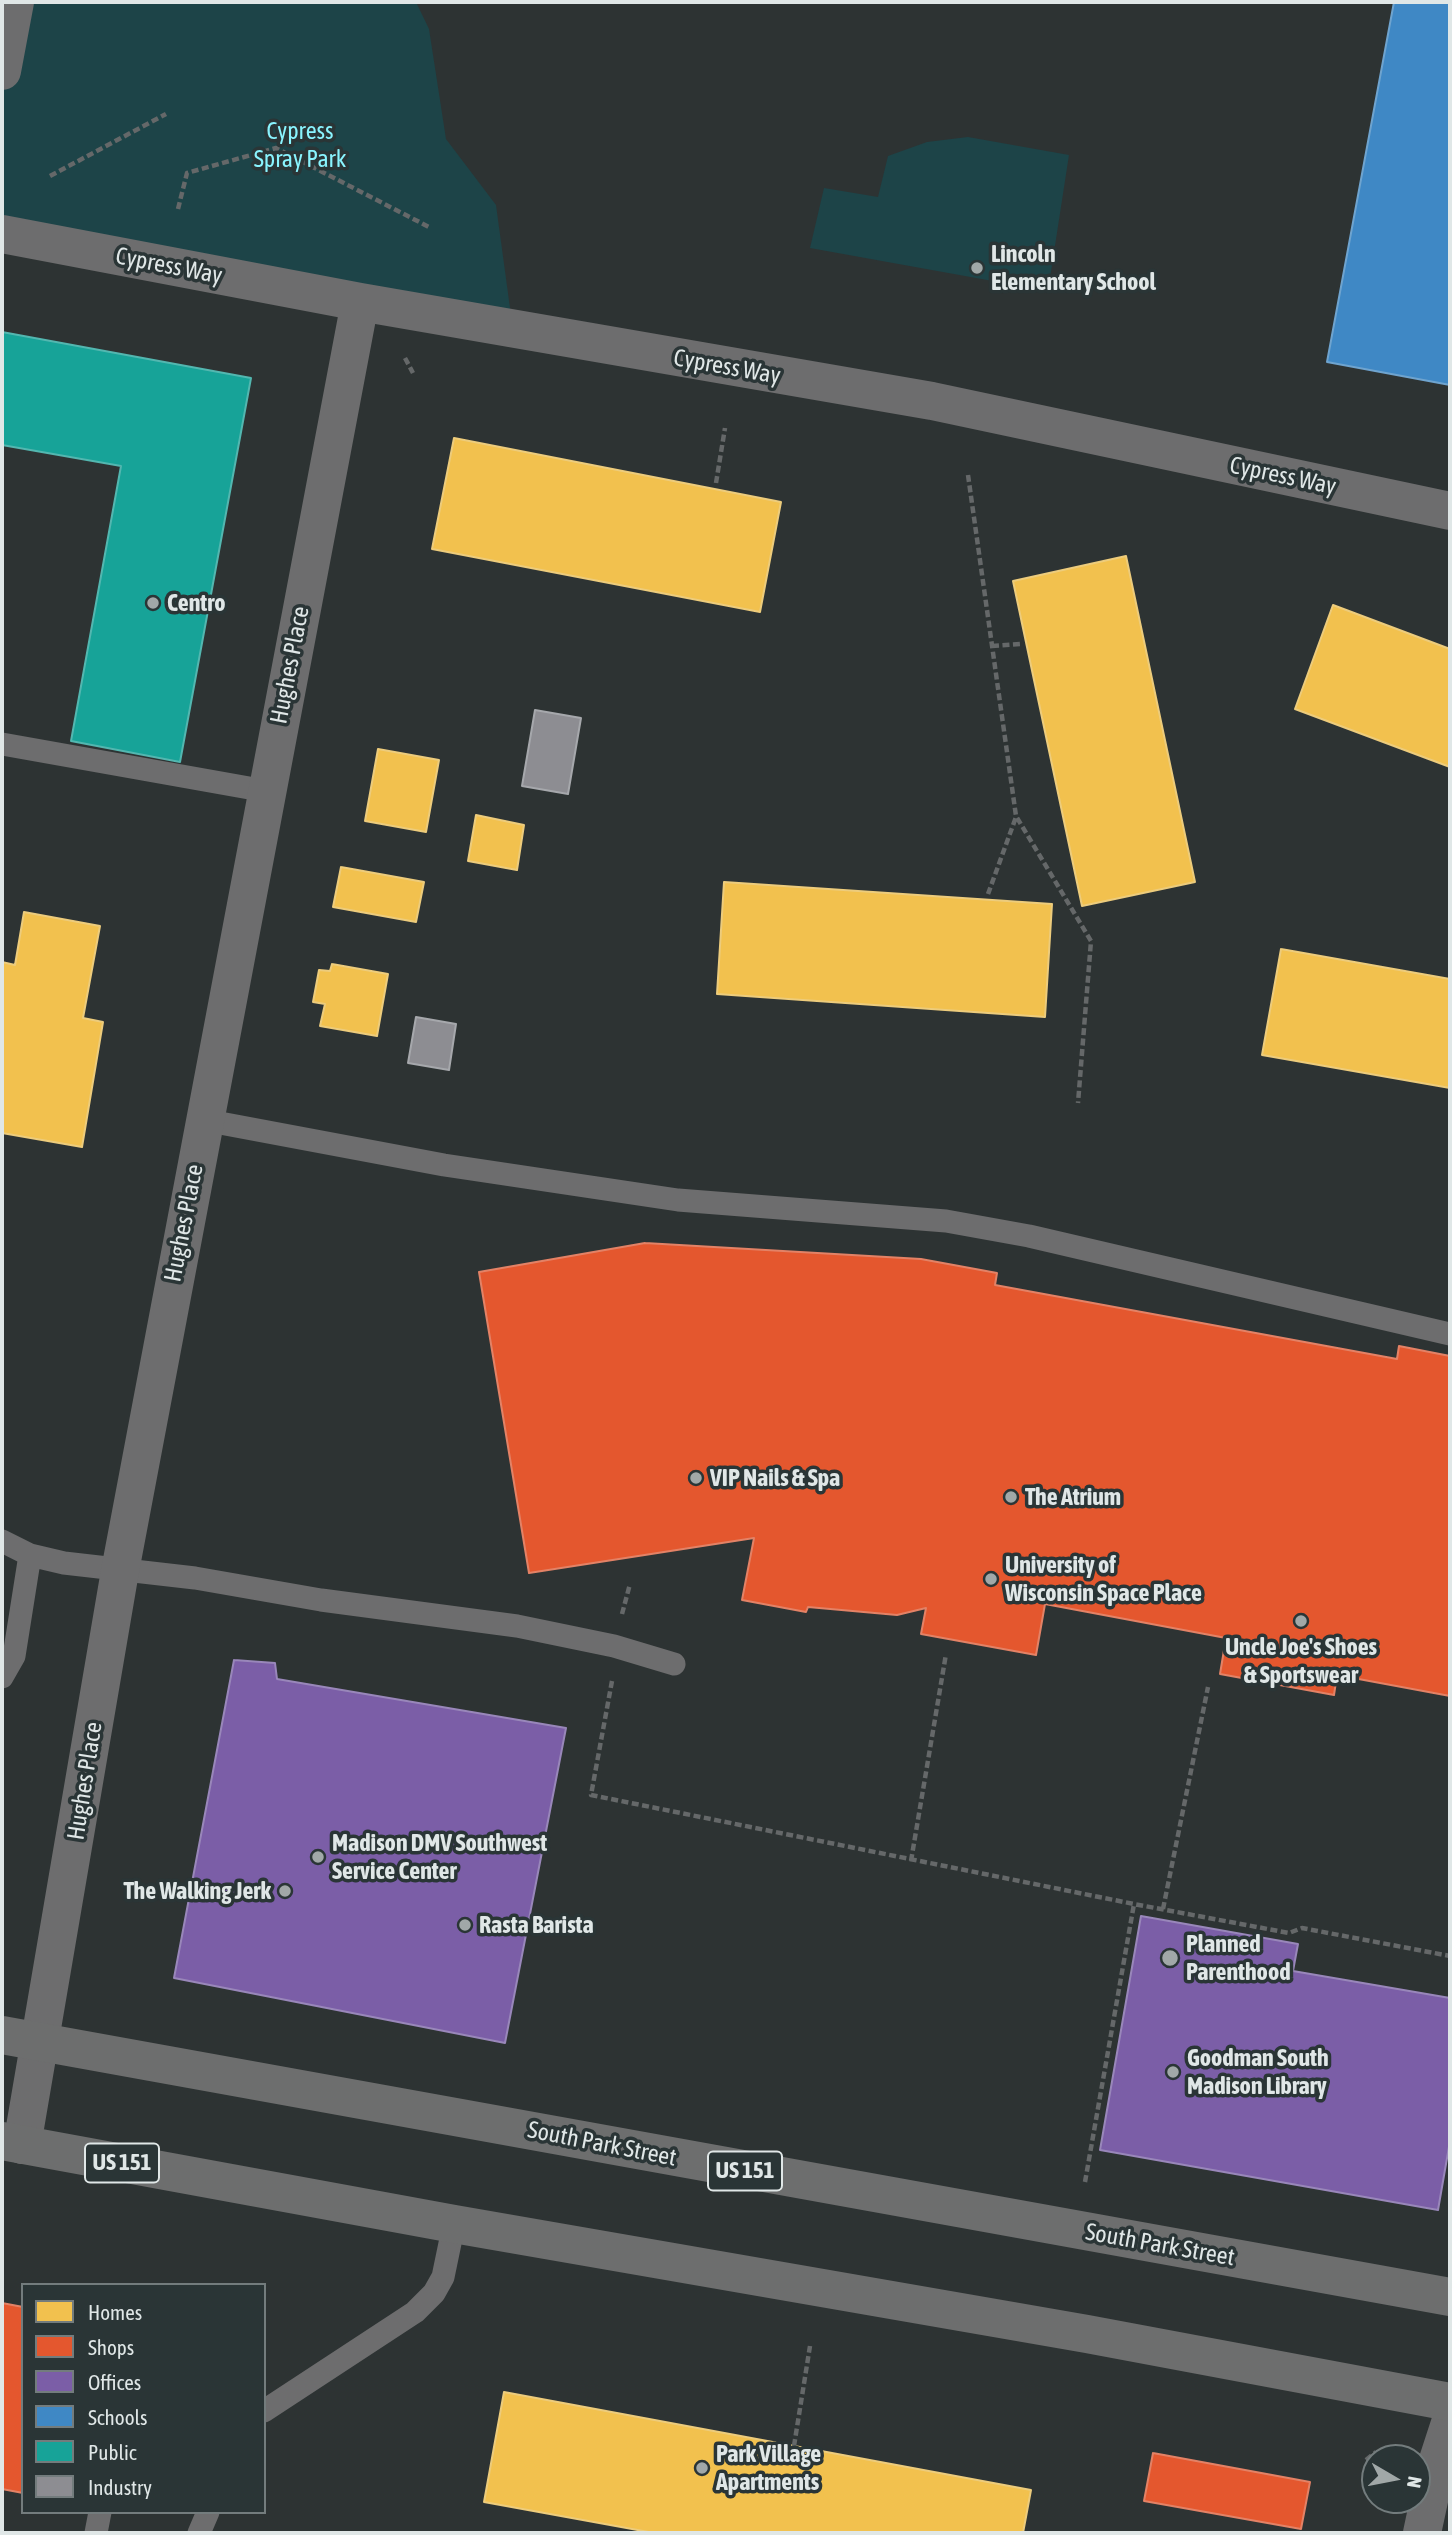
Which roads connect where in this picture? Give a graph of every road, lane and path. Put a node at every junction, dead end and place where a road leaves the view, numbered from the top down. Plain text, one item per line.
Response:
1 (15, 2) edge
2 (2, 71) edge
3 (166, 114) dead end
4 (50, 176) dead end
5 (178, 209) dead end
6 (429, 227) dead end
7 (2, 234) edge
8 (359, 302) junction
9 (405, 358) dead end
10 (413, 373) dead end
11 (725, 428) dead end
12 (968, 475) dead end
13 (716, 483) dead end
14 (1450, 511) edge
15 (1020, 644) dead end
16 (992, 646) junction
17 (2, 744) edge
18 (265, 791) junction
19 (1016, 816) junction
20 (988, 894) dead end
21 (1077, 1103) dead end
22 (204, 1120) junction
23 (1450, 1334) edge
24 (2, 1541) edge
25 (30, 1555) junction
26 (120, 1571) junction
27 (630, 1584) dead end
28 (614, 1646) junction
29 (946, 1654) dead end
30 (674, 1664) dead end
31 (2, 1677) edge
32 (1208, 1687) dead end
33 (911, 1861) junction
34 (1134, 1904) junction
35 (1163, 1909) junction
36 (1450, 1956) edge
37 (2, 2035) edge
38 (41, 2040) junction
39 (12, 2143) edge
40 (1085, 2182) dead end
41 (454, 2224) junction
42 (1450, 2297) edge
43 (810, 2346) dead end
44 (1450, 2402) edge
45 (266, 2410) edge
46 (1450, 2423) edge
47 (794, 2446) dead end
48 (100, 2514) edge
49 (207, 2514) edge
50 (96, 2533) edge
51 (199, 2533) edge
52 (1422, 2533) edge

1 - 2 street
3 - 4 path
5 - 6 path
7 - 8 street, Cypress Way
8 - 14 street, Cypress Way
8 - 18 street, Hughes Place
9 - 10 path
11 - 13 path
12 - 16 path
15 - 16 path
16 - 19 path
17 - 18 lane
18 - 22 street, Hughes Place
19 - 20 path
19 - 21 path
22 - 23 lane
22 - 26 street, Hughes Place
24 - 25 lane
25 - 26 lane
25 - 31 lane
26 - 28 lane
26 - 38 street, Hughes Place
27 - 28 path
28 - 30 lane
28 - 33 path
29 - 33 path
32 - 35 path
33 - 34 path
34 - 35 path
34 - 40 path
35 - 36 path
37 - 38 main road, South Park Street / US 151
38 - 39 street, Hughes Place
38 - 42 main road, South Park Street / US 151
39 - 41 main road, US 151
41 - 44 main road, US 151
41 - 45 lane
43 - 47 path
46 - 52 street
48 - 50 lane
49 - 51 lane

